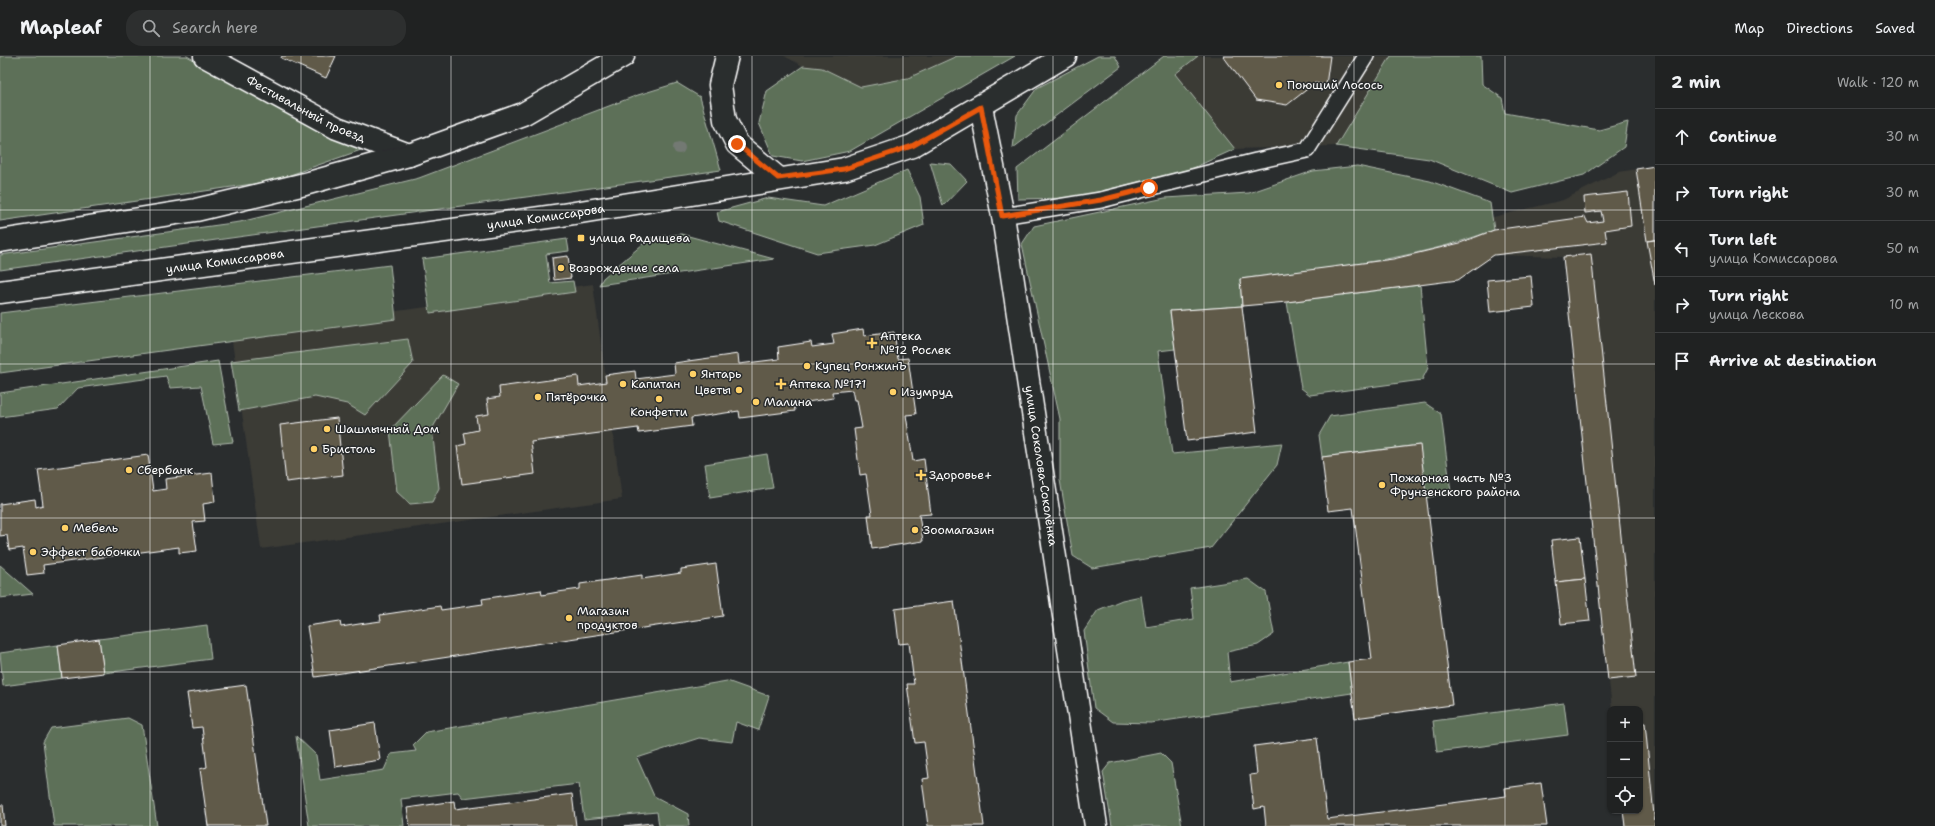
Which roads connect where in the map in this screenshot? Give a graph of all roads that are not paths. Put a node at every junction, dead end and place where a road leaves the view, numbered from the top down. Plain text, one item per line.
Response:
1 (205, 56) edge
2 (623, 56) edge
3 (727, 56) edge
4 (1065, 56) edge
5 (1366, 56) edge
6 (981, 107) junction
7 (409, 155) junction
8 (778, 178) junction
9 (1002, 216) junction
10 (0, 241) edge
11 (0, 292) edge
12 (1096, 826) edge

1 - 7 main road, Фестивальный проезд
2 - 7 main road
3 - 8 main road
4 - 6 main road, улица Комиссарова
5 - 9 lane
6 - 8 main road, улица Комиссарова
6 - 9 main road, улица Соколова-Соколёнка
7 - 10 main road
8 - 11 main road, улица Комиссарова
9 - 12 main road, улица Соколова-Соколёнка

